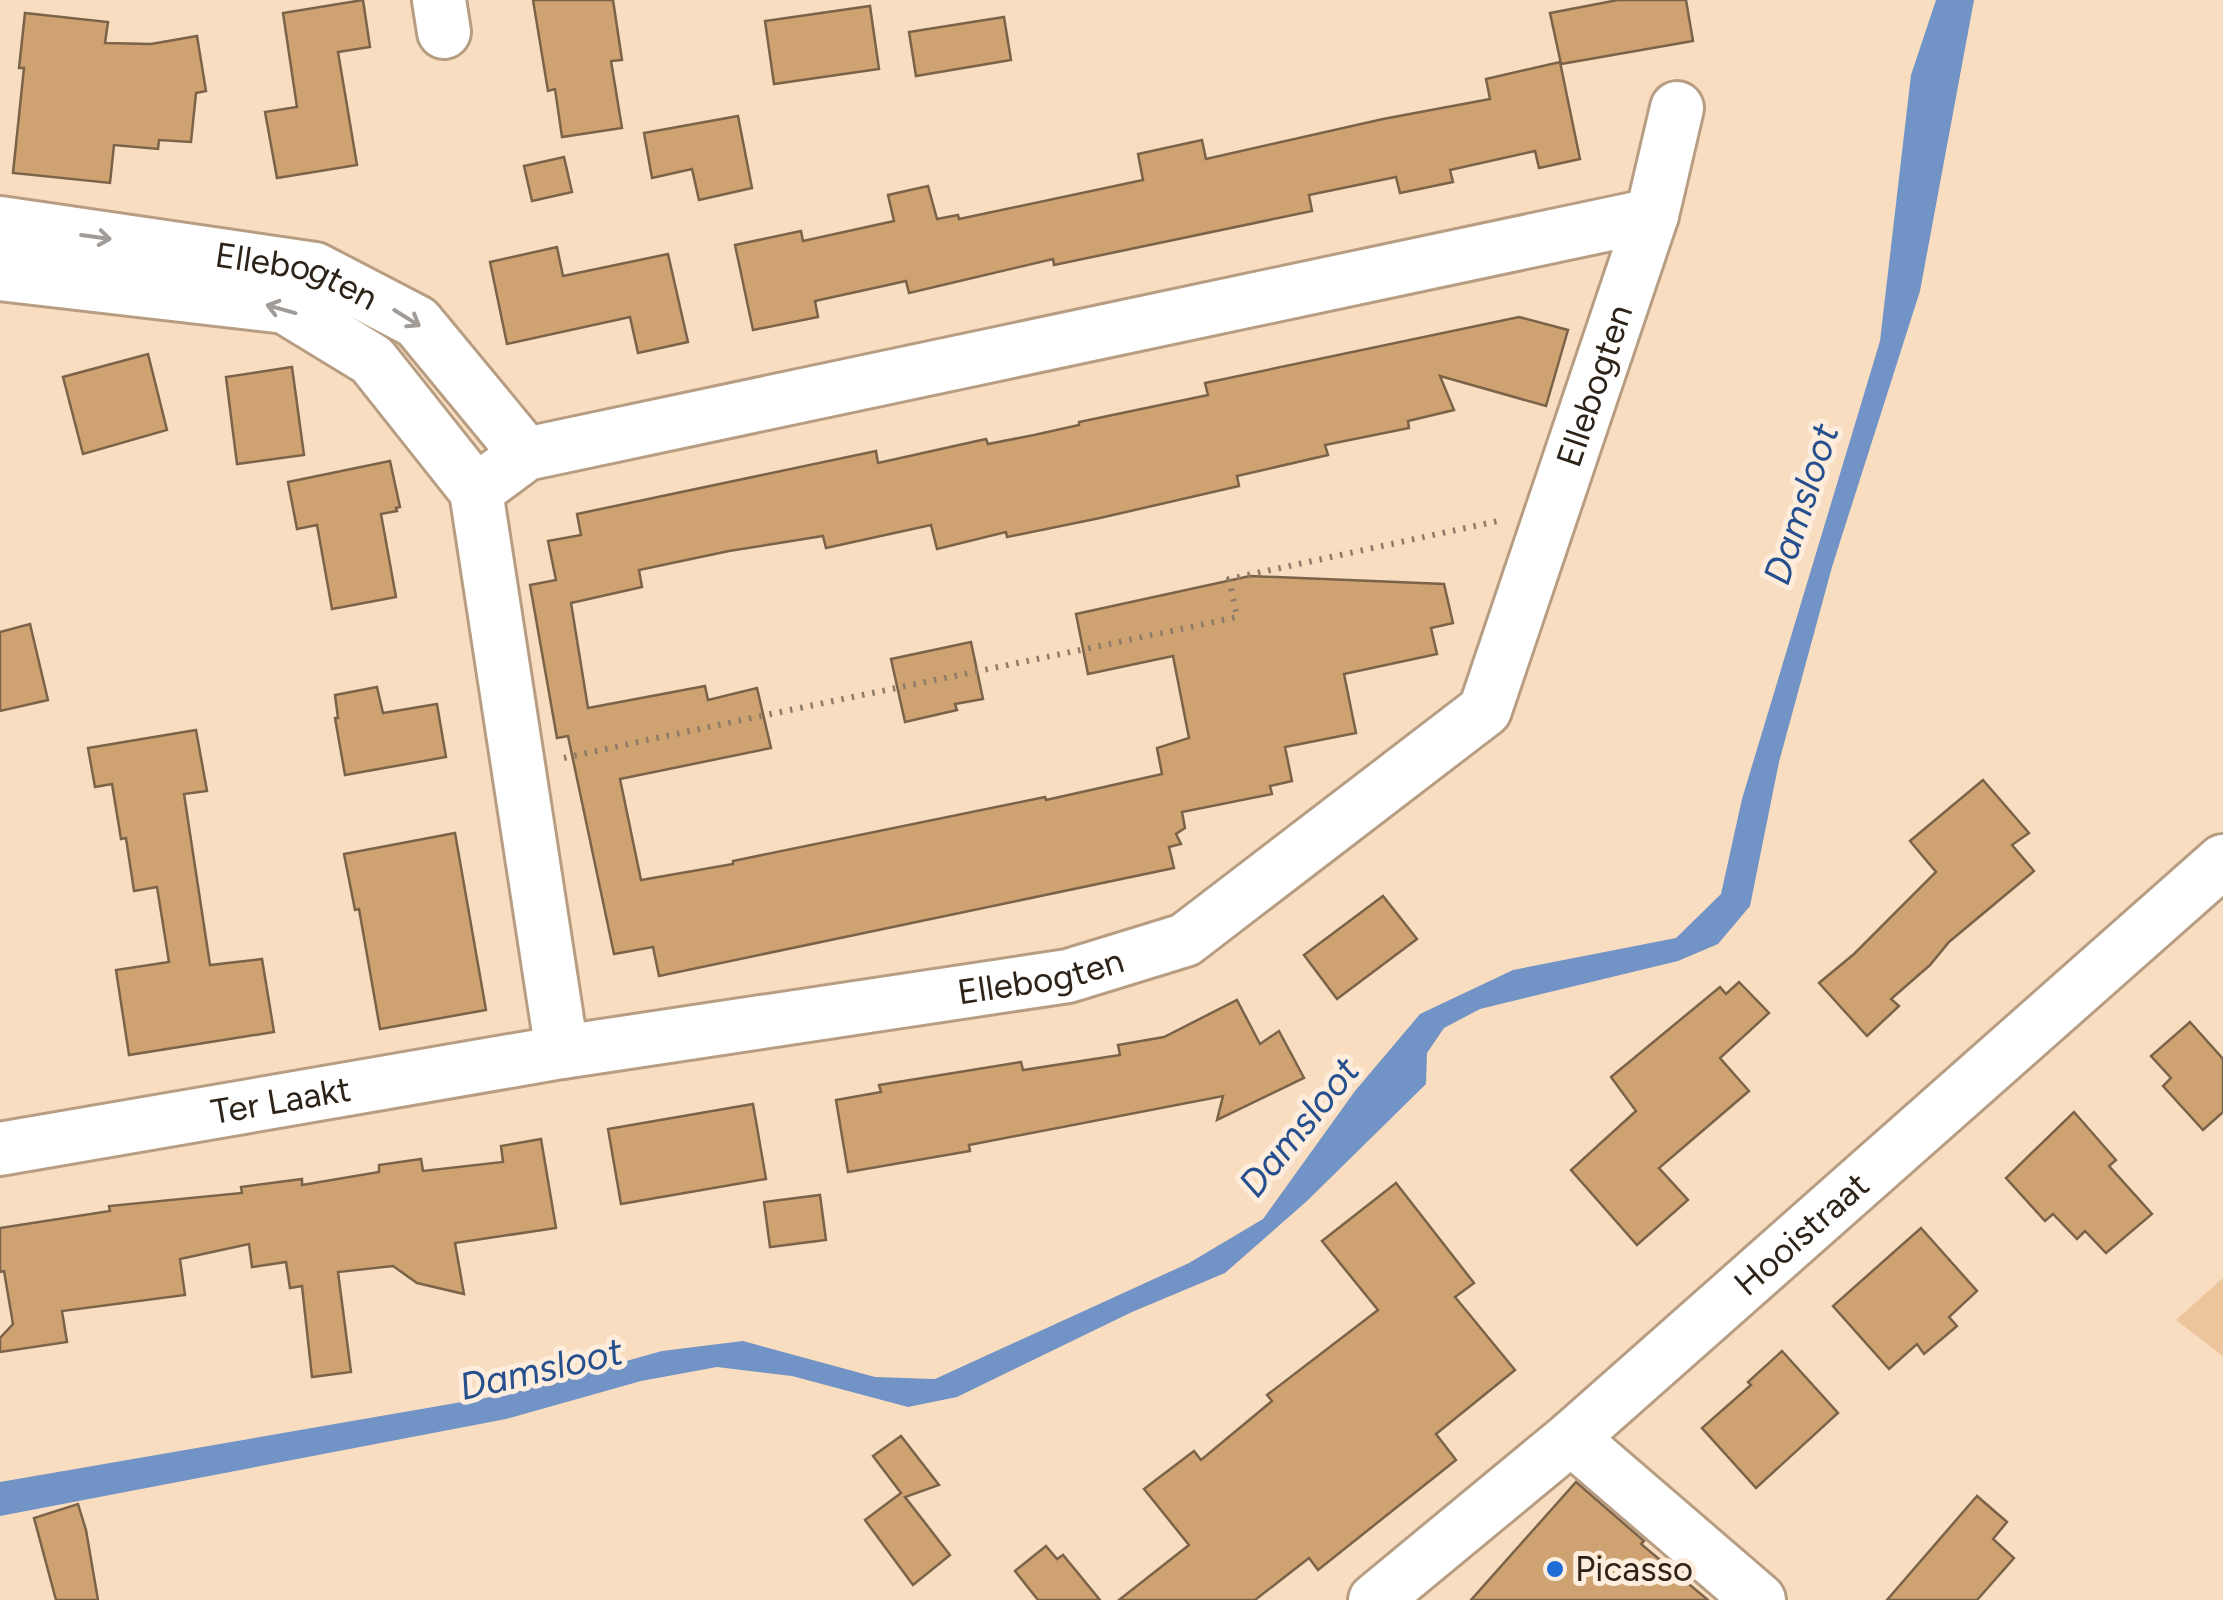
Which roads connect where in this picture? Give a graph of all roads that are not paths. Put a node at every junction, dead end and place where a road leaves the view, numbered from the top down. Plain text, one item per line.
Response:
1 (1677, 108) dead end
2 (1652, 216) junction
3 (0, 223) edge
4 (0, 274) edge
5 (526, 454) junction
6 (476, 491) junction
7 (2223, 861) edge
8 (562, 1052) junction
9 (0, 1148) edge
10 (1571, 1438) junction
11 (1375, 1600) edge
12 (1759, 1600) edge

1 - 2 street, Ellebogten
2 - 5 street
2 - 8 street, Ellebogten
3 -> 5 street, Ellebogten
6 -> 4 street, Ellebogten
5 - 6 street
6 - 8 street, Ellebogten
7 - 10 street, Hooistraat
8 - 9 street, Ter Laakt
10 - 11 street, Hooistraat
10 - 12 street

